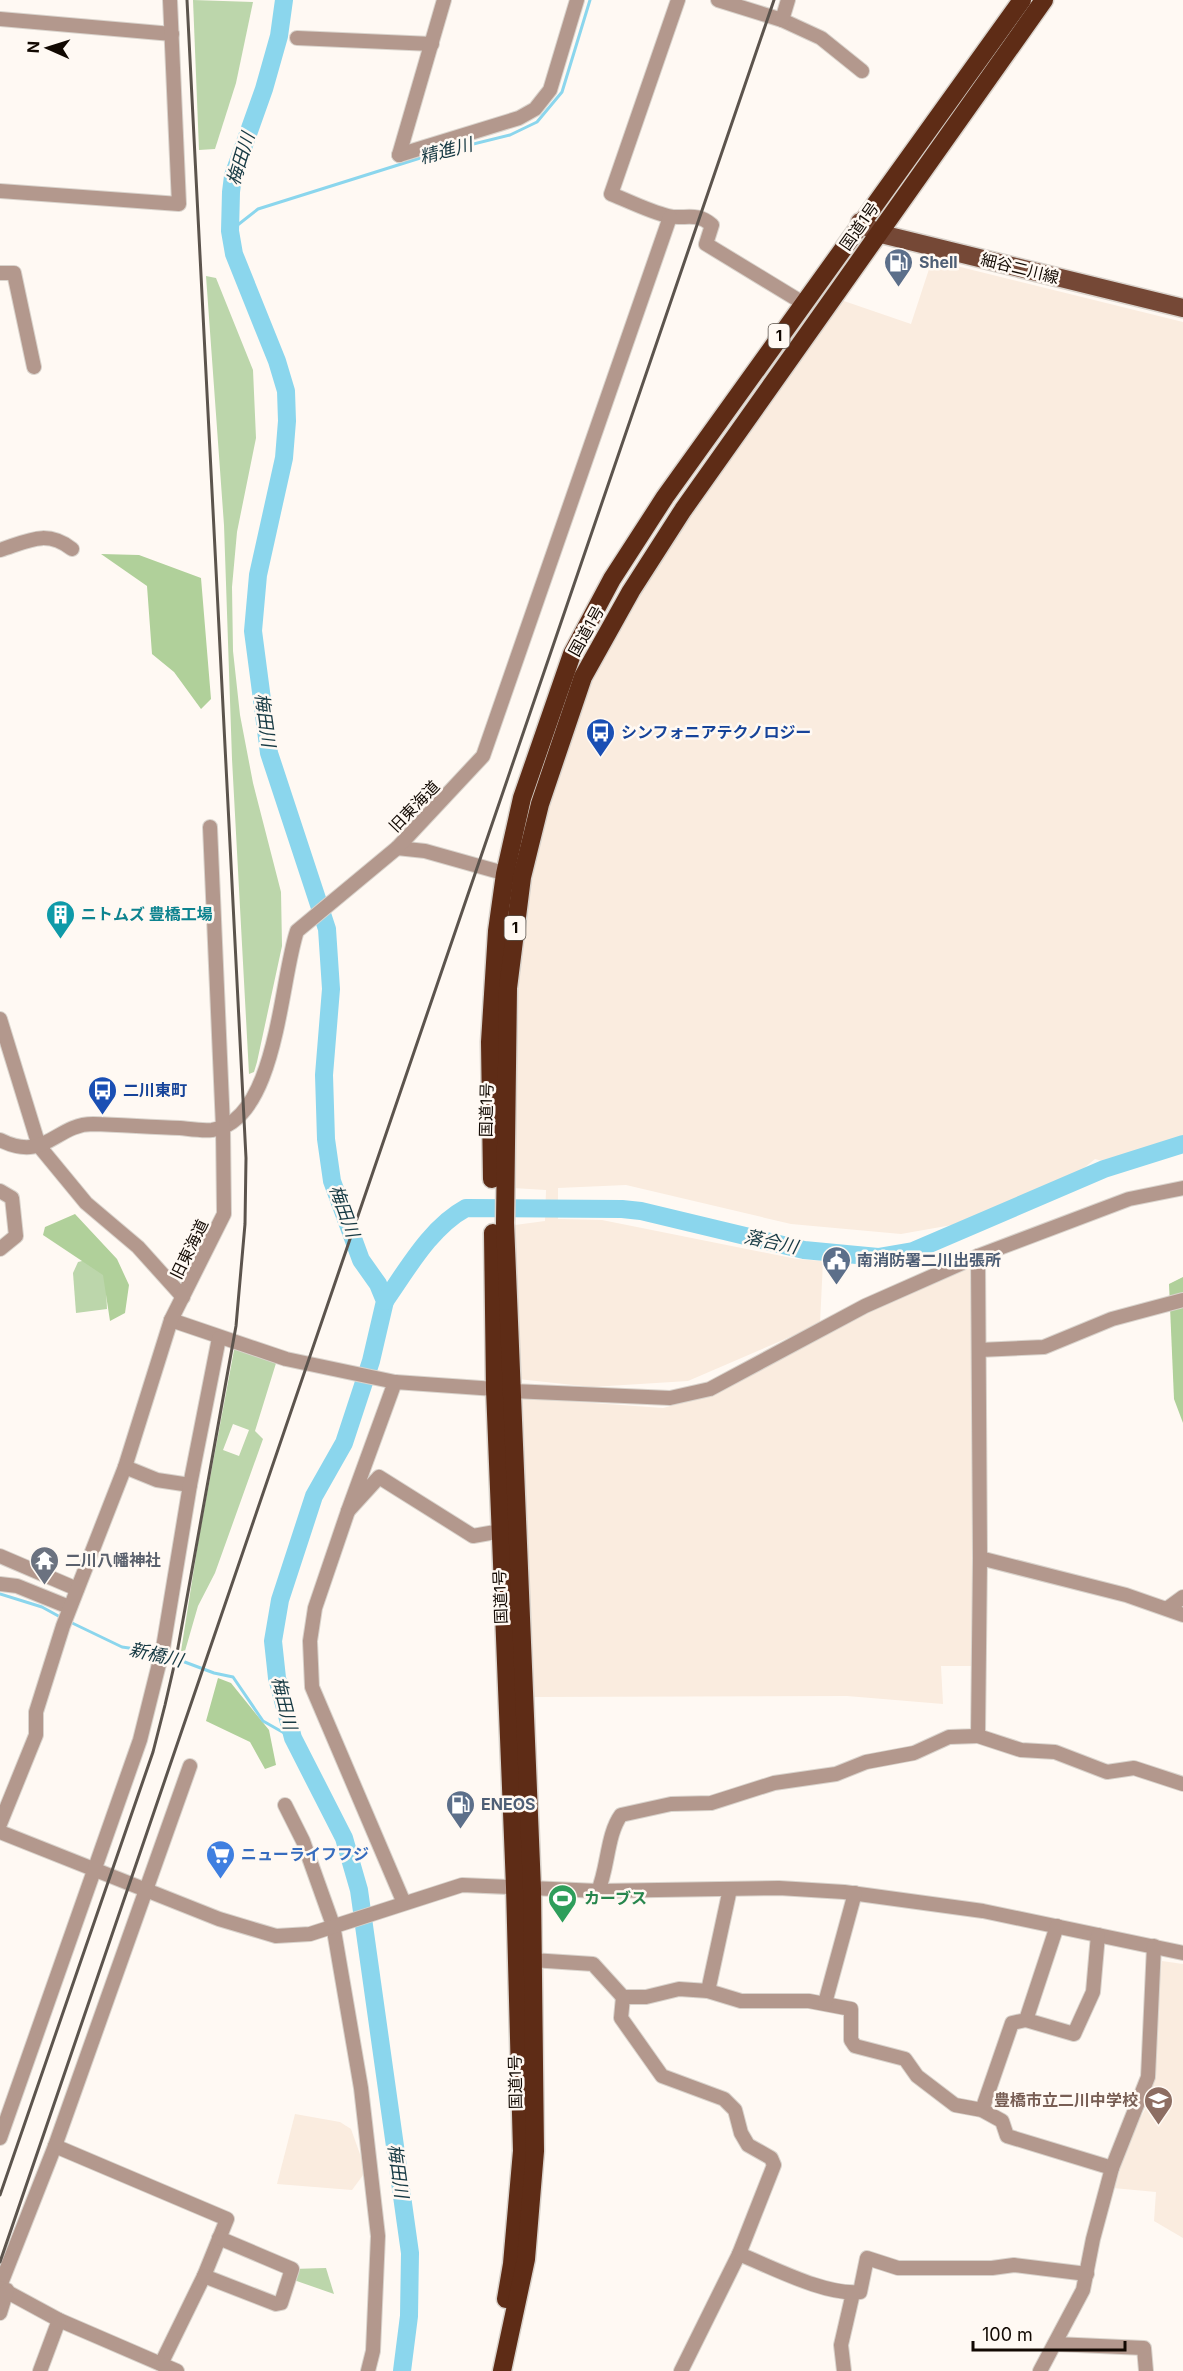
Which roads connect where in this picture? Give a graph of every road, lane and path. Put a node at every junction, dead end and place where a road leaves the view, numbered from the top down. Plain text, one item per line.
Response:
1 (170, 0) edge
2 (444, 0) edge
3 (577, 0) edge
4 (678, 0) edge
5 (718, 0) edge
6 (788, 0) edge
7 (1022, 0) edge
8 (1044, 0) edge
9 (0, 19) edge
10 (782, 20) junction
11 (172, 34) junction
12 (297, 38) dead end
13 (432, 44) junction
14 (862, 70) dead end
15 (0, 191) edge
16 (670, 217) junction
17 (860, 222) junction
18 (877, 233) junction
19 (0, 273) edge
20 (802, 303) junction
21 (1183, 308) edge
22 (34, 367) dead end
23 (72, 549) dead end
24 (0, 550) edge
25 (210, 827) dead end
26 (397, 848) junction
27 (513, 876) junction
28 (0, 1018) edge
29 (223, 1127) junction
30 (0, 1140) edge
31 (39, 1146) junction
32 (1183, 1188) edge
33 (0, 1191) edge
34 (0, 1236) edge
35 (16, 1236) junction
36 (0, 1249) edge
37 (978, 1256) junction
38 (183, 1297) junction
39 (1183, 1300) edge
40 (171, 1320) junction
41 (219, 1338) junction
42 (979, 1350) junction
43 (393, 1382) junction
44 (504, 1390) junction
45 (125, 1467) junction
46 (190, 1485) junction
47 (348, 1510) junction
48 (501, 1531) junction
49 (0, 1556) edge
50 (980, 1558) junction
51 (0, 1584) edge
52 (77, 1589) junction
53 (1183, 1597) edge
54 (1168, 1608) junction
55 (1183, 1615) edge
56 (67, 1616) junction
57 (978, 1736) junction
58 (190, 1766) dead end
59 (1183, 1784) edge
60 (285, 1805) dead end
61 (0, 1824) edge
62 (0, 1832) edge
63 (96, 1870) junction
64 (524, 1888) junction
65 (142, 1889) junction
66 (730, 1889) junction
67 (598, 1891) junction
68 (855, 1893) junction
69 (400, 1905) junction
70 (337, 1924) junction
71 (1057, 1926) junction
72 (1098, 1935) junction
73 (1154, 1946) junction
74 (1183, 1953) edge
75 (532, 1960) junction
76 (708, 1991) junction
77 (623, 1997) junction
78 (825, 2003) junction
79 (1026, 2020) junction
80 (982, 2110) junction
81 (0, 2138) edge
82 (55, 2145) junction
83 (1112, 2168) junction
84 (219, 2238) junction
85 (739, 2254) junction
86 (1087, 2274) junction
87 (204, 2276) junction
88 (2, 2288) edge
89 (853, 2293) junction
90 (0, 2313) edge
91 (60, 2320) junction
92 (1055, 2344) junction
93 (155, 2365) edge
94 (40, 2371) edge
95 (177, 2371) edge
96 (368, 2371) edge
97 (490, 2371) edge
98 (502, 2371) edge
99 (681, 2371) edge
100 (843, 2371) edge
101 (1040, 2371) edge
102 (1146, 2371) edge

1 - 11 street
2 - 13 street
3 - 13 street
4 - 16 street
5 - 10 street
6 - 10 street
7 - 17 highway, 国道1号 / 1
8 - 18 highway, 国道1号 / 1
9 - 11 street
10 - 14 street
11 - 15 street
12 - 13 street
16 - 20 street
16 - 26 street, 旧東海道
17 - 18 main road, 細谷二川線
17 - 20 highway, 国道1号 / 1
18 - 21 main road, 細谷二川線
18 - 27 highway, 国道1号 / 1
19 - 22 street
20 - 27 highway, 国道1号 / 1
23 - 24 street
25 - 29 street
26 - 27 street
26 - 29 street, 旧東海道
27 - 44 highway, 国道1号 / 1
28 - 31 street
29 - 31 street
29 - 38 street, 旧東海道
30 - 31 street
31 - 38 street
32 - 37 street
33 - 35 street
34 - 35 street
35 - 36 street
37 - 42 street
37 - 44 street
38 - 40 street, 旧東海道
39 - 42 street
40 - 41 street
40 - 45 street, 旧東海道
41 - 43 street
41 - 46 street
42 - 50 street
43 - 44 street
43 - 47 street
44 - 48 highway, 国道1号 / 1
44 - 64 highway, 国道1号 / 1
45 - 46 street
45 - 52 street, 旧東海道
46 - 63 street
47 - 48 street
47 - 69 street
48 - 64 highway, 国道1号 / 1
49 - 52 street
50 - 54 street
50 - 57 street
51 - 56 street
52 - 56 street, 旧東海道
53 - 54 street
54 - 55 street
56 - 61 street, 旧東海道
57 - 59 street
57 - 67 street
58 - 65 street
60 - 70 street
62 - 63 street
63 - 65 street
63 - 81 street
64 - 67 street
64 - 69 street
64 - 75 highway, 国道1号 / 1
64 - 97 highway, 国道1号 / 1
65 - 70 street
65 - 82 street
66 - 67 street
66 - 68 street
66 - 76 street
68 - 71 street
68 - 78 street
69 - 70 street
70 - 96 street
71 - 72 street
71 - 79 street
72 - 73 street
72 - 79 street
73 - 74 street
73 - 83 street
75 - 77 street
75 - 98 highway, 国道1号 / 1
76 - 77 street
76 - 78 street
77 - 85 street
78 - 80 street
79 - 80 street
80 - 83 street
82 - 84 street
82 - 88 street
83 - 86 street
84 - 87 street
84 - 87 street
85 - 89 street
85 - 99 street
86 - 89 street
86 - 92 street
87 - 93 street
88 - 90 street
88 - 91 street
89 - 100 street
91 - 93 street
91 - 94 street
92 - 101 street
92 - 102 street
93 - 95 street

